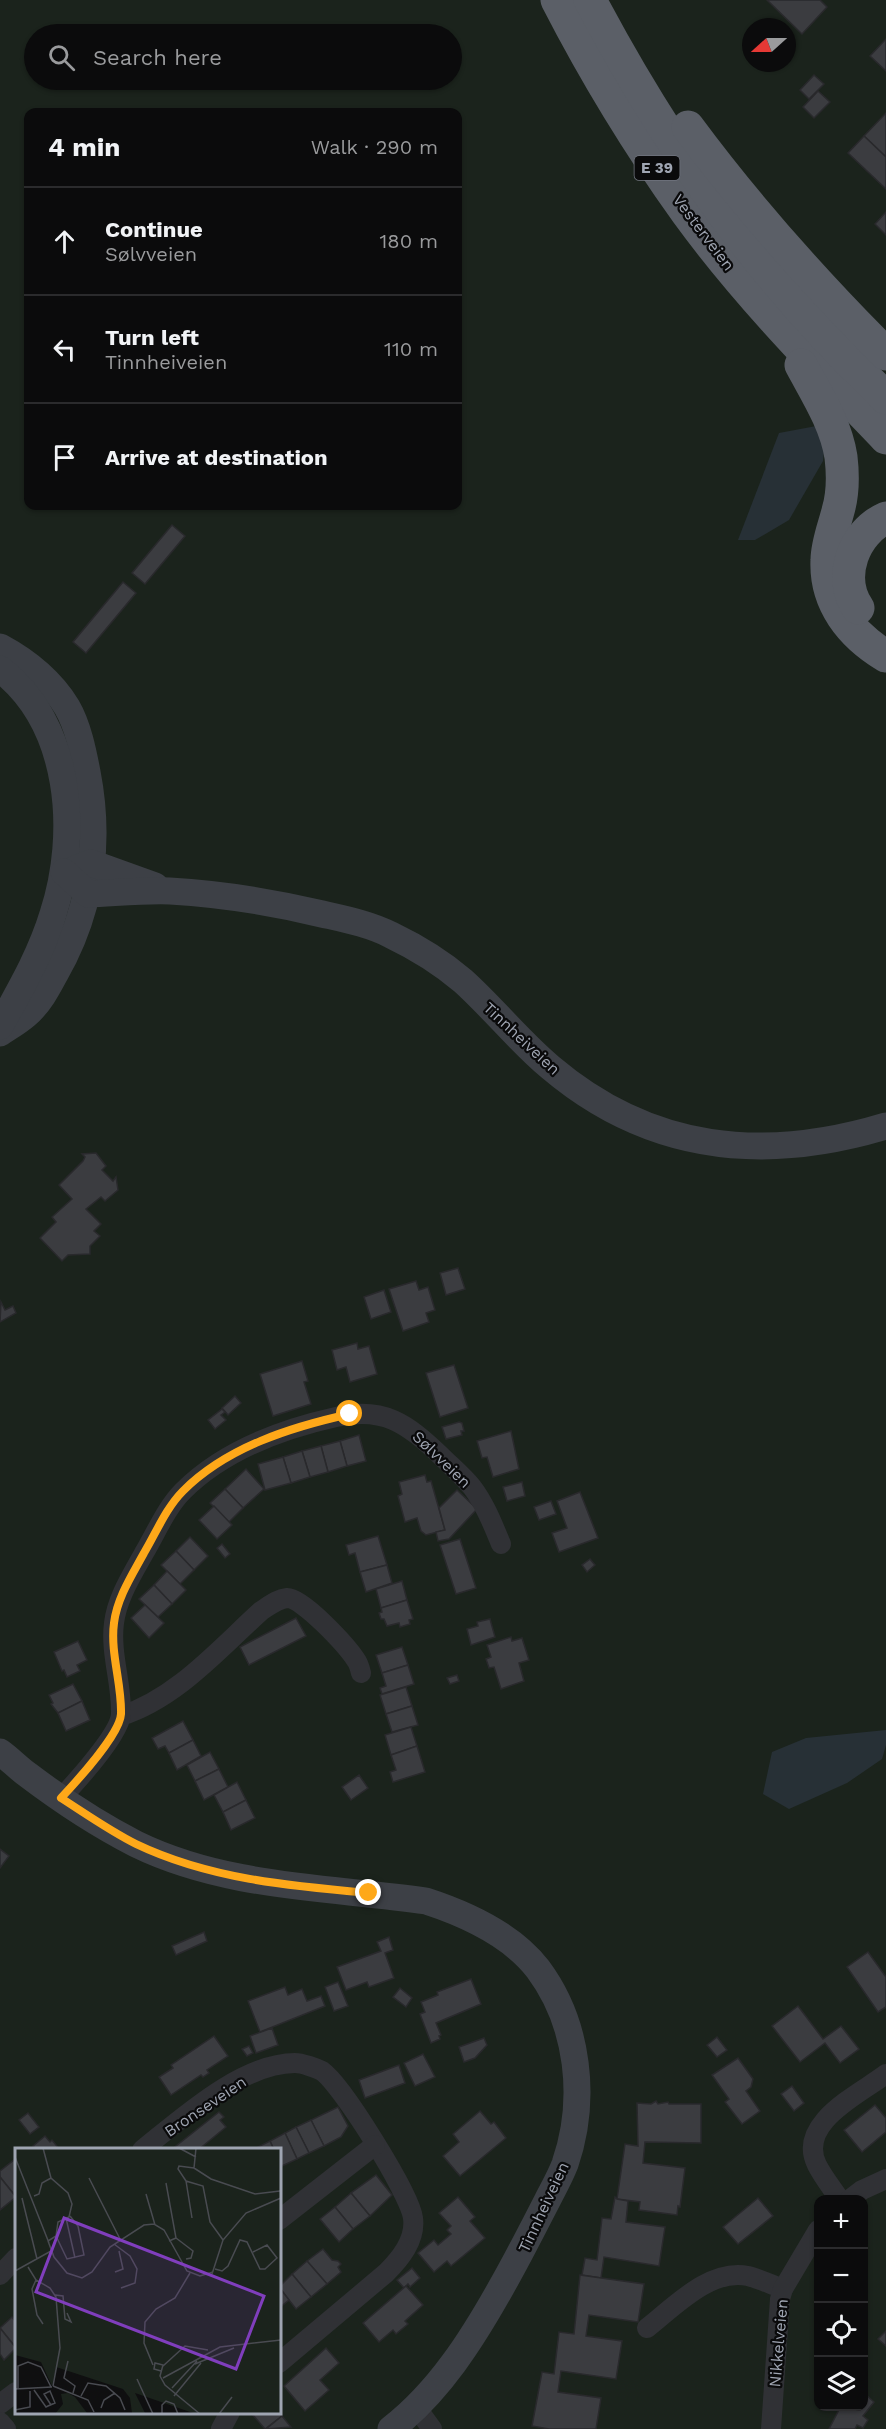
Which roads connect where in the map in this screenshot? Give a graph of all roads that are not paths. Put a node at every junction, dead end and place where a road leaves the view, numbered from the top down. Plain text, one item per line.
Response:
1 (557, 0) edge
2 (590, 0) edge
3 (606, 0) edge
4 (832, 300) junction
5 (777, 321) junction
6 (886, 342) edge
7 (886, 354) edge
8 (886, 398) edge
9 (886, 438) edge
10 (886, 518) edge
11 (886, 637) edge
12 (0, 646) edge
13 (886, 656) edge
14 (0, 669) edge
15 (92, 863) junction
16 (64, 872) junction
17 (167, 891) junction
18 (88, 894) junction
19 (0, 1026) edge
20 (0, 1033) edge
21 (886, 1126) edge
22 (501, 1544) dead end
23 (361, 1673) dead end
24 (121, 1716) junction
25 (0, 1752) edge
26 (61, 1798) junction
27 (886, 2074) edge
28 (375, 2145) junction
29 (145, 2148) edge
30 (886, 2179) edge
31 (837, 2195) edge
32 (855, 2195) edge
33 (280, 2219) edge
34 (814, 2238) edge
35 (15, 2259) edge
36 (0, 2275) edge
37 (783, 2289) junction
38 (647, 2328) dead end
39 (280, 2362) edge
40 (15, 2393) edge
41 (0, 2404) edge
42 (229, 2414) edge
43 (0, 2422) edge
44 (395, 2424) edge
45 (6, 2429) edge
46 (221, 2429) edge
47 (432, 2429) edge
48 (771, 2429) edge

1 - 5 highway, Vesterveien / E 39
2 - 8 highway, Vesterveien / E 39
3 - 4 highway, E 39
4 - 6 highway, E 39
4 - 7 highway, E 39
5 - 9 highway, Vesterveien / E 39
5 - 13 highway, E 39
10 - 11 highway
12 - 15 street
14 - 16 street
15 - 16 street
15 - 17 street, Tinnheiveien
15 - 18 street
16 - 18 street
16 - 19 street
17 - 18 street, Tinnheiveien
17 - 21 street, Tinnheiveien
18 - 20 street
22 - 24 street, Sølvveien
23 - 24 street
24 - 26 street
25 - 26 street, Tinnheiveien
26 - 44 street, Tinnheiveien
27 - 31 street
28 - 29 street, Bronseveien
28 - 33 street
28 - 39 street, Bronseveien
30 - 32 street
34 - 37 street, Nikkelveien
35 - 36 street
37 - 38 street
37 - 48 street, Nikkelveien
40 - 41 street
42 - 46 street
43 - 45 street
44 - 47 street

